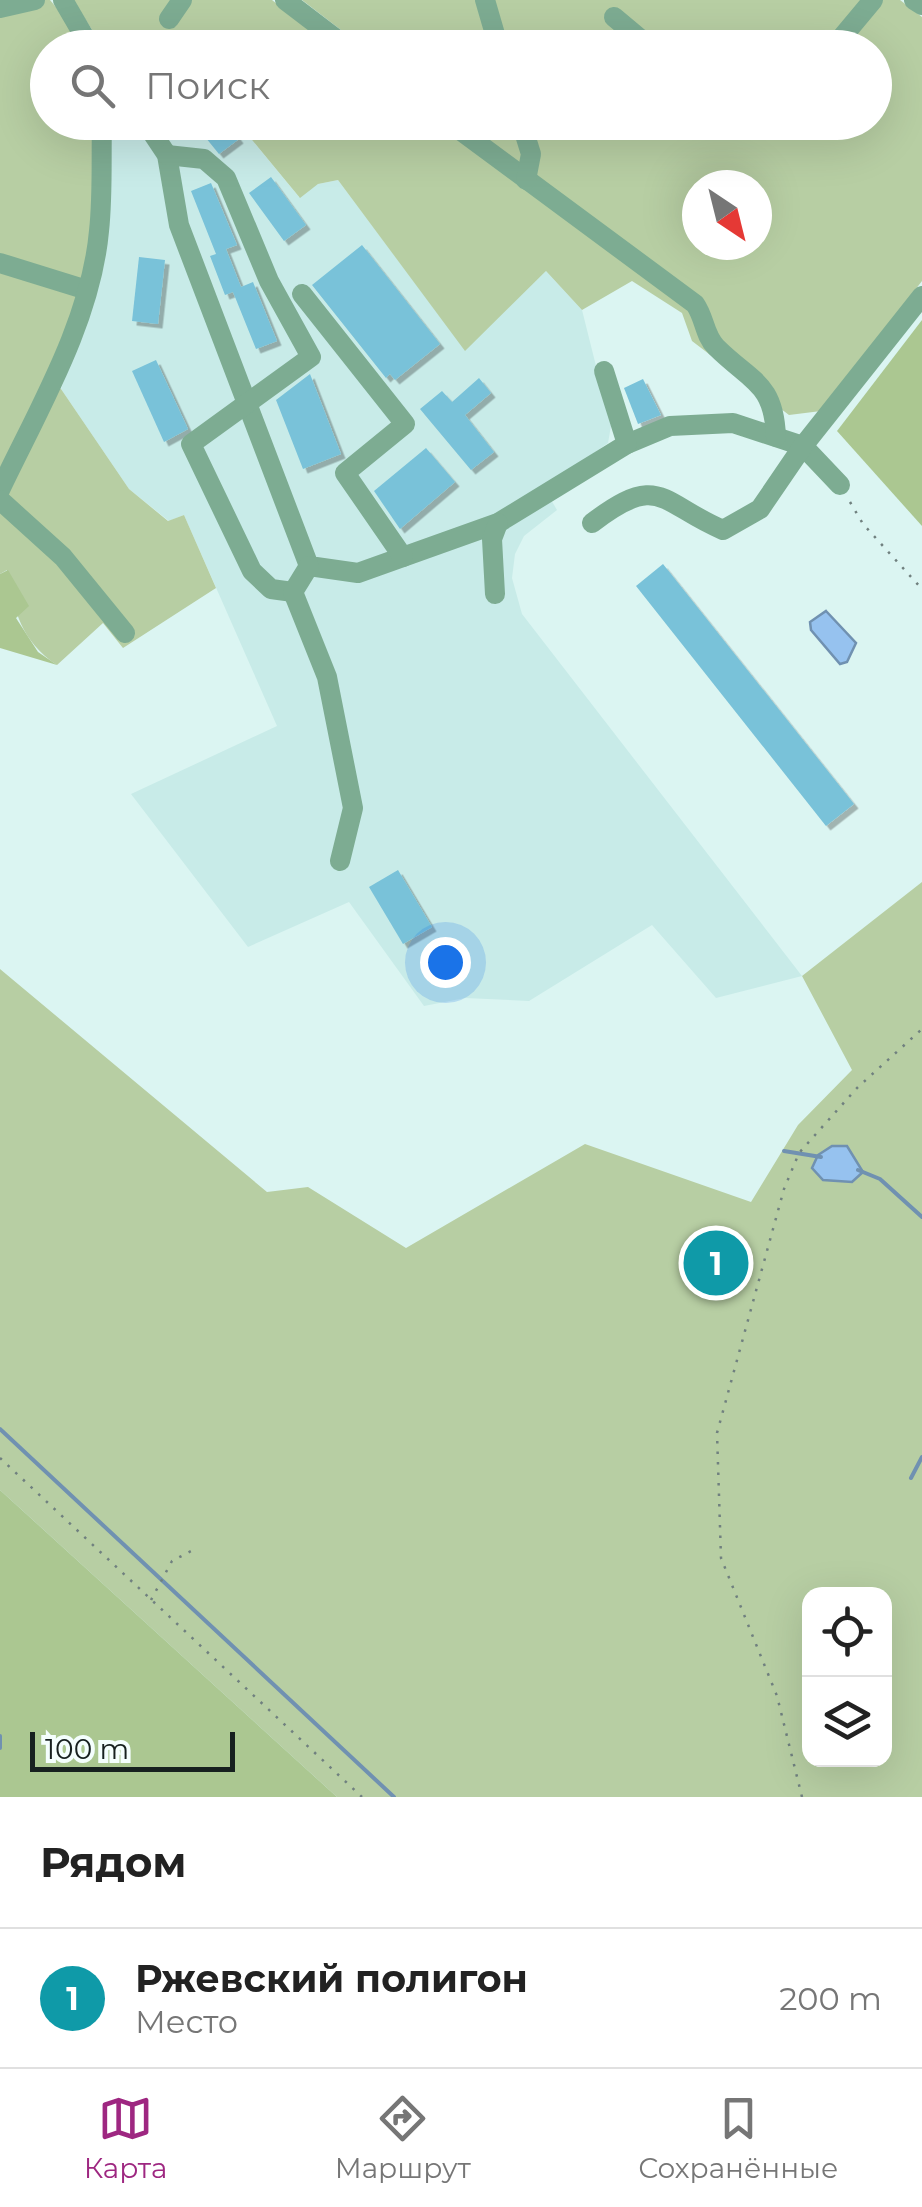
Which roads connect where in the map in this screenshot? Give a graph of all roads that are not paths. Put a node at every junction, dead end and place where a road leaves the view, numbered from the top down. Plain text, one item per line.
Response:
1 (35, 0) edge
2 (62, 0) edge
3 (182, 0) edge
4 (285, 0) edge
5 (485, 0) edge
6 (874, 0) edge
7 (914, 0) edge
8 (922, 5) edge
9 (0, 8) edge
10 (614, 17) dead end
11 (169, 19) dead end
12 (80, 30) edge
13 (324, 30) edge
14 (494, 30) edge
15 (630, 30) edge
16 (848, 30) edge
17 (102, 140) edge
18 (157, 140) edge
19 (473, 140) edge
20 (527, 140) edge
21 (167, 154) junction
22 (526, 180) junction
23 (0, 263) edge
24 (87, 290) junction
25 (302, 294) dead end
26 (922, 296) edge
27 (604, 371) dead end
28 (244, 405) junction
29 (776, 437) junction
30 (627, 444) junction
31 (803, 446) junction
32 (840, 485) road end
33 (0, 490) edge
34 (0, 500) edge
35 (498, 522) junction
36 (592, 523) dead end
37 (404, 557) junction
38 (308, 566) junction
39 (293, 592) junction
40 (495, 594) dead end
41 (125, 633) dead end
42 (340, 861) dead end

1 - 9 street
2 - 12 street
3 - 11 street
4 - 13 street
5 - 14 street
6 - 16 street
7 - 8 street
10 - 15 street
17 - 24 street
18 - 21 street
19 - 22 street
20 - 22 street
21 - 28 street
21 - 28 street
22 - 29 street
23 - 24 street
24 - 33 street
25 - 37 street
26 - 31 street
27 - 30 street
28 - 38 street
28 - 39 street
29 - 30 street
29 - 31 street
30 - 35 street
31 - 32 street
31 - 36 street
34 - 41 street
35 - 37 street
35 - 40 street
37 - 38 street
38 - 39 street
39 - 42 street

